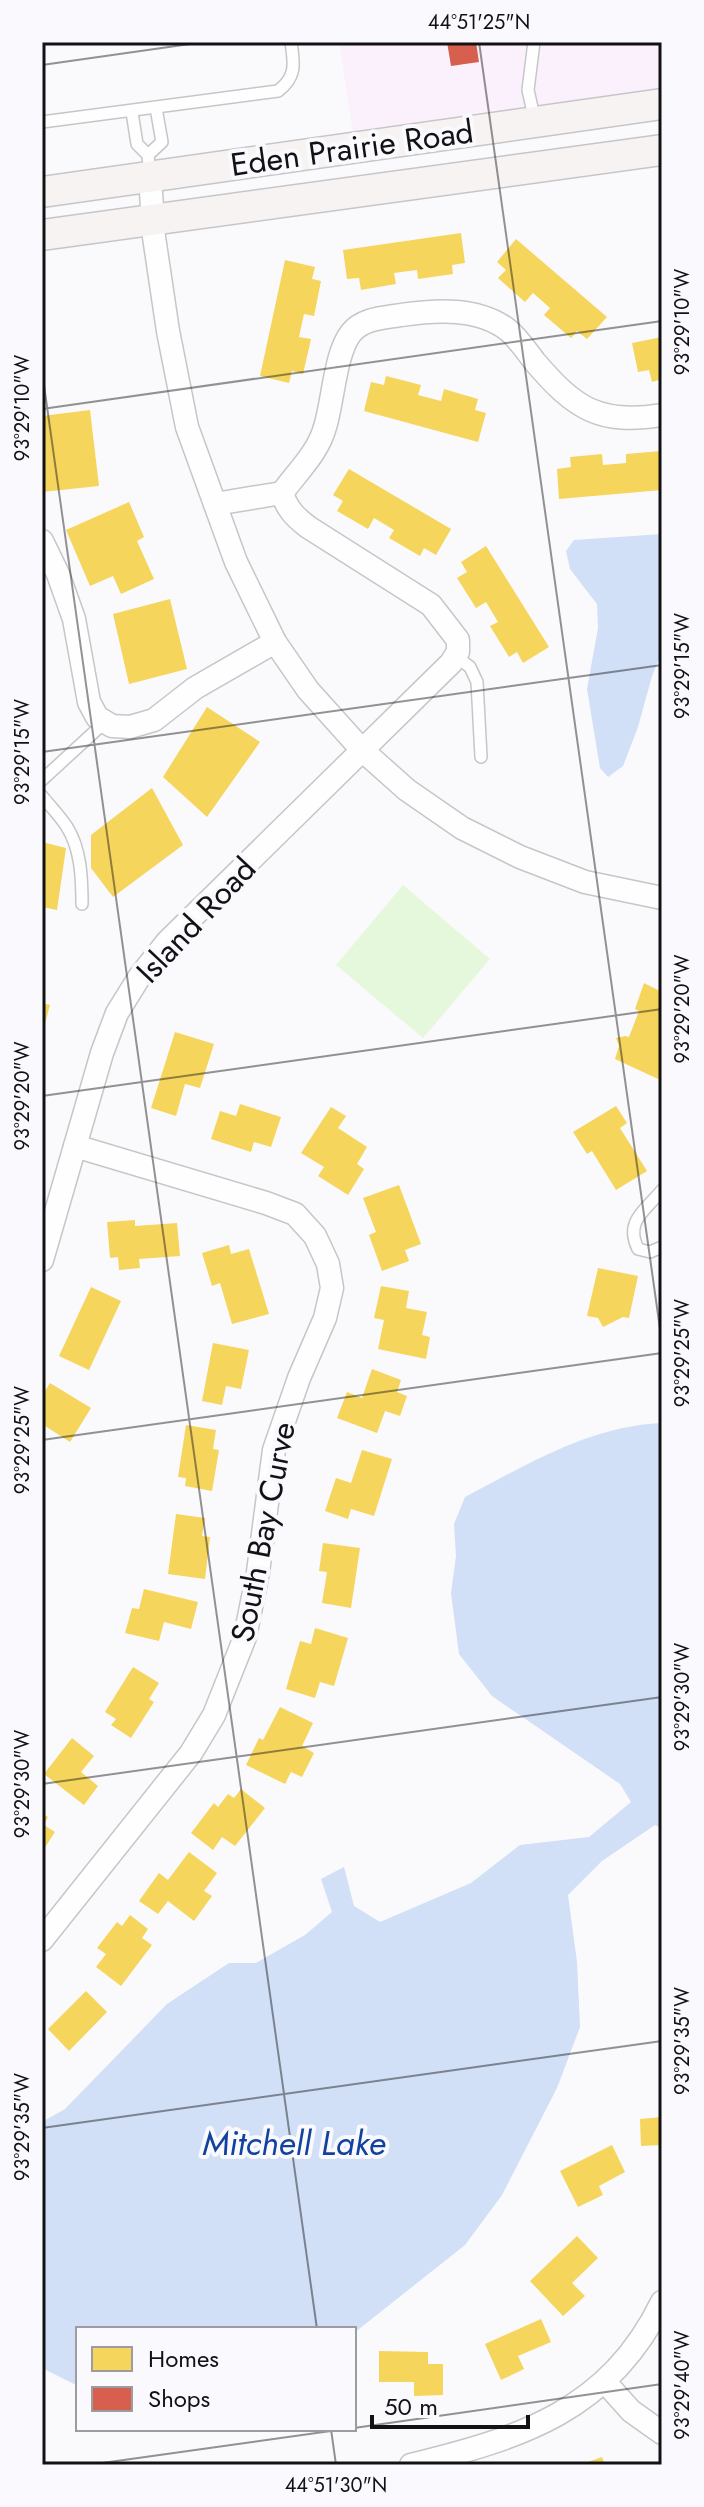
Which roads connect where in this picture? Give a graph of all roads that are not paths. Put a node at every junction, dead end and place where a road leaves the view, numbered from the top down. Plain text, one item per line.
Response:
1 (291, 42) edge
2 (534, 42) edge
3 (662, 104) edge
4 (156, 108) junction
5 (132, 112) junction
6 (535, 121) junction
7 (42, 122) edge
8 (662, 150) edge
9 (149, 166) junction
10 (42, 192) edge
11 (154, 218) junction
12 (42, 235) edge
13 (662, 415) edge
14 (282, 493) junction
15 (215, 504) junction
16 (42, 541) edge
17 (275, 642) junction
18 (455, 656) junction
19 (105, 722) junction
20 (362, 750) junction
21 (481, 757) dead end
22 (42, 780) edge
23 (42, 796) edge
24 (662, 898) edge
25 (82, 904) dead end
26 (75, 1146) junction
27 (662, 1190) edge
28 (662, 1247) edge
29 (42, 1260) edge
30 (42, 1940) edge
31 (662, 2302) edge
32 (605, 2382) junction
33 (662, 2433) edge
34 (411, 2465) edge

1 - 4 lane
2 - 6 lane
3 - 6 main road, Eden Prairie Road
4 - 5 lane
4 - 9 lane
5 - 7 lane
5 - 9 lane
6 - 9 main road, Eden Prairie Road
8 - 11 main road, Eden Prairie Road
9 - 10 main road, Eden Prairie Road
9 - 11 street
11 - 12 main road, Eden Prairie Road
11 - 15 street
13 - 14 street
14 - 15 street
14 - 18 street
15 - 17 street
16 - 19 street
17 - 19 street
17 - 20 street
18 - 20 street, Island Road
18 - 21 lane
19 - 22 lane
20 - 24 street
20 - 26 street, Island Road
23 - 25 lane
26 - 29 street, Island Road
26 - 30 street, South Bay Curve
27 - 28 lane
31 - 32 street
32 - 33 street
32 - 34 street

